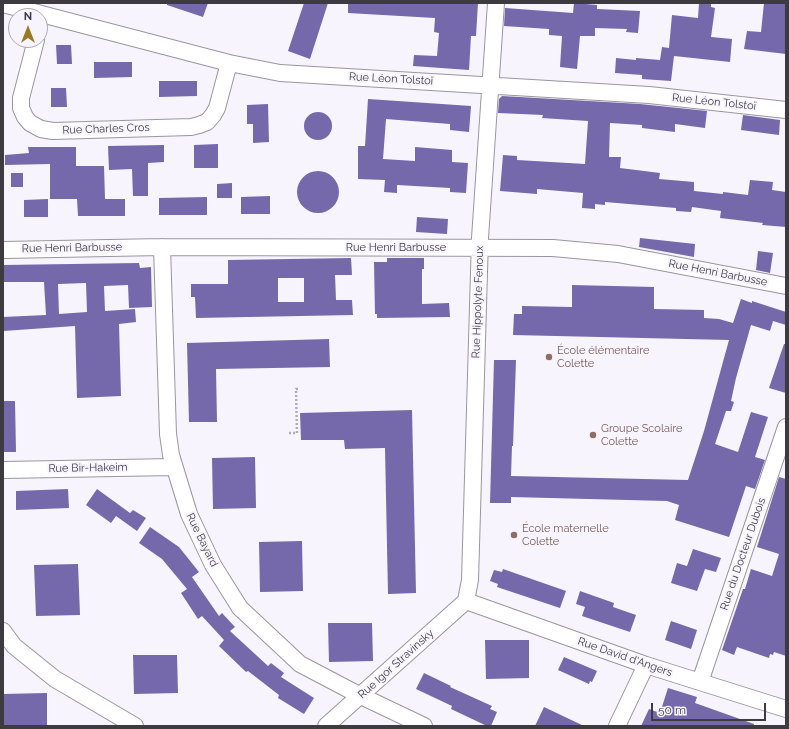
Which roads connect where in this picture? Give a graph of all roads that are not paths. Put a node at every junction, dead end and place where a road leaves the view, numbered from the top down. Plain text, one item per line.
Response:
1 (496, 3) edge
2 (3, 4) edge
3 (12, 8) edge
4 (48, 22) edge
5 (34, 48) edge
6 (228, 63) junction
7 (490, 85) junction
8 (786, 110) edge
9 (162, 247) junction
10 (480, 248) junction
11 (3, 250) edge
12 (786, 286) edge
13 (786, 427) edge
14 (174, 467) junction
15 (3, 470) edge
16 (466, 601) junction
17 (3, 631) edge
18 (646, 665) junction
19 (700, 682) junction
20 (361, 696) junction
21 (786, 710) edge
22 (135, 726) edge
23 (326, 726) edge
24 (424, 726) edge
25 (617, 726) edge

1 - 7 street, Rue Hippolyte Fenoux
2 - 3 street, Rue Léon Tolstoï
4 - 6 street, Rue Léon Tolstoï
5 - 6 street, Rue Charles Cros
6 - 7 street, Rue Léon Tolstoï
7 - 8 street, Rue Léon Tolstoï
7 - 10 street, Rue Hippolyte Fenoux
9 - 10 street, Rue Henri Barbusse
9 - 11 street, Rue Henri Barbusse
9 - 14 street, Rue Bayard
10 - 12 street, Rue Henri Barbusse
10 - 16 street, Rue Hippolyte Fenoux
13 - 19 street, Rue du Docteur Dubois
14 - 15 street, Rue Bir-Hakeim
14 - 20 street, Rue Bayard
16 - 18 street, Rue David d'Angers
16 - 20 street, Rue Igor Stravinsky
17 - 22 street
18 - 19 street, Rue David d'Angers
18 - 25 street
19 - 21 street, Rue David d'Angers
20 - 23 street, Rue Igor Stravinsky
20 - 24 street, Rue Bayard

